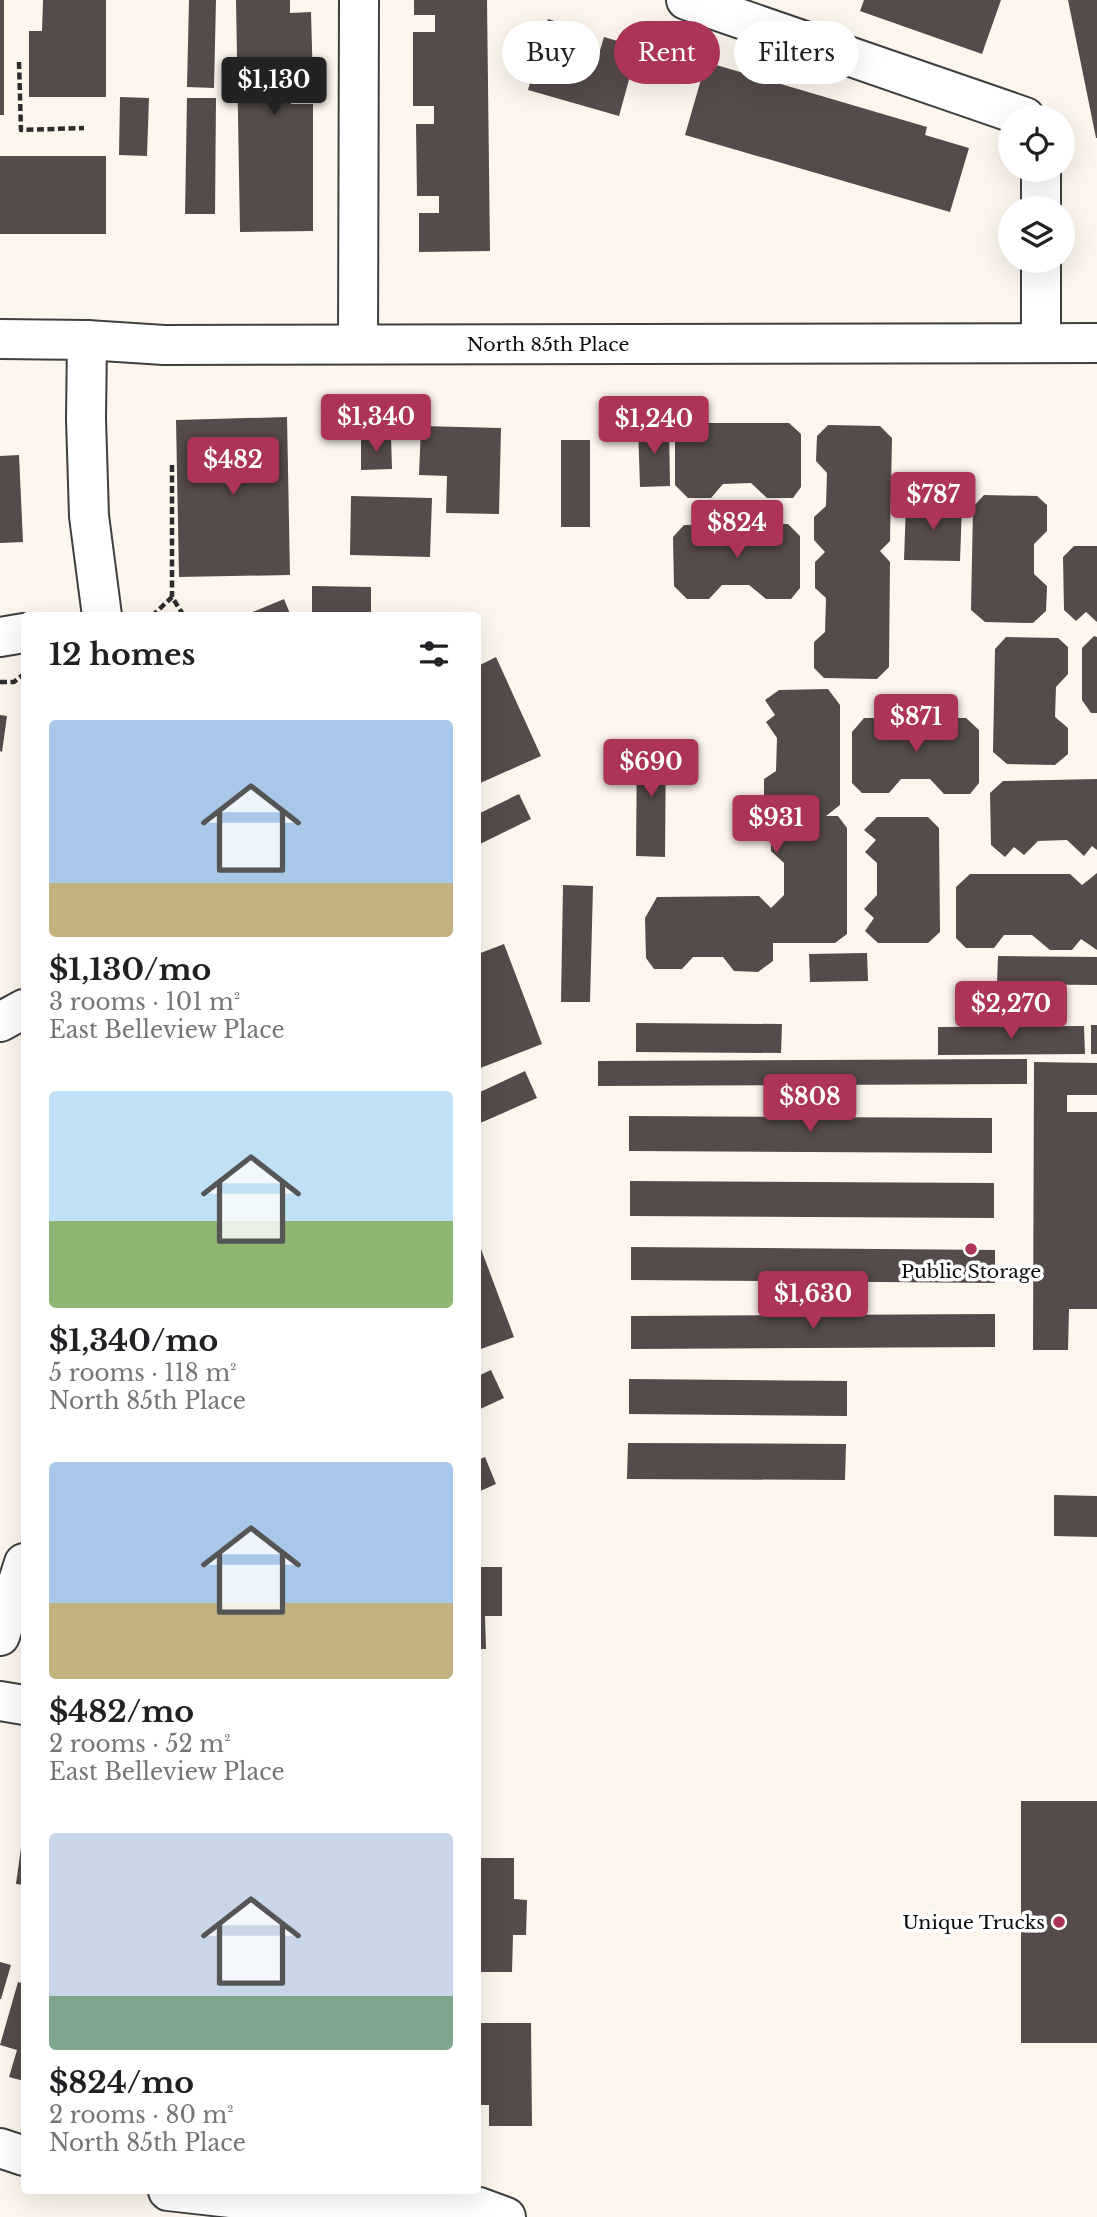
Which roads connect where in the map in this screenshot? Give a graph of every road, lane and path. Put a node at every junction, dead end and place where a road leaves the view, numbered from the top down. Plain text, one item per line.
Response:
1 (359, 0) edge
2 (686, 0) edge
3 (19, 62) dead end
4 (998, 108) edge
5 (84, 128) dead end
6 (1041, 273) edge
7 (0, 339) edge
8 (87, 340) junction
9 (1041, 342) junction
10 (1097, 343) edge
11 (358, 344) junction
12 (172, 465) dead end
13 (172, 597) junction
14 (101, 612) edge
15 (156, 612) edge
16 (181, 612) edge
17 (21, 634) edge
18 (0, 637) edge
19 (21, 676) edge
20 (0, 682) edge
21 (21, 1011) edge
22 (0, 1022) edge
23 (21, 1572) edge
24 (0, 1636) edge
25 (0, 1701) edge
26 (21, 1704) edge
27 (0, 2148) edge
28 (21, 2155) edge
29 (202, 2194) edge
30 (506, 2217) edge

1 - 11 street
2 - 4 street
3 - 5 path
6 - 9 street
7 - 8 street, North 85th Place
8 - 11 street, North 85th Place
8 - 14 street
9 - 10 street, North 85th Place
9 - 11 street, North 85th Place
12 - 13 path
13 - 15 path
13 - 16 path
17 - 18 street
19 - 20 path
21 - 22 street
23 - 24 street
25 - 26 street
27 - 28 street
29 - 30 street

